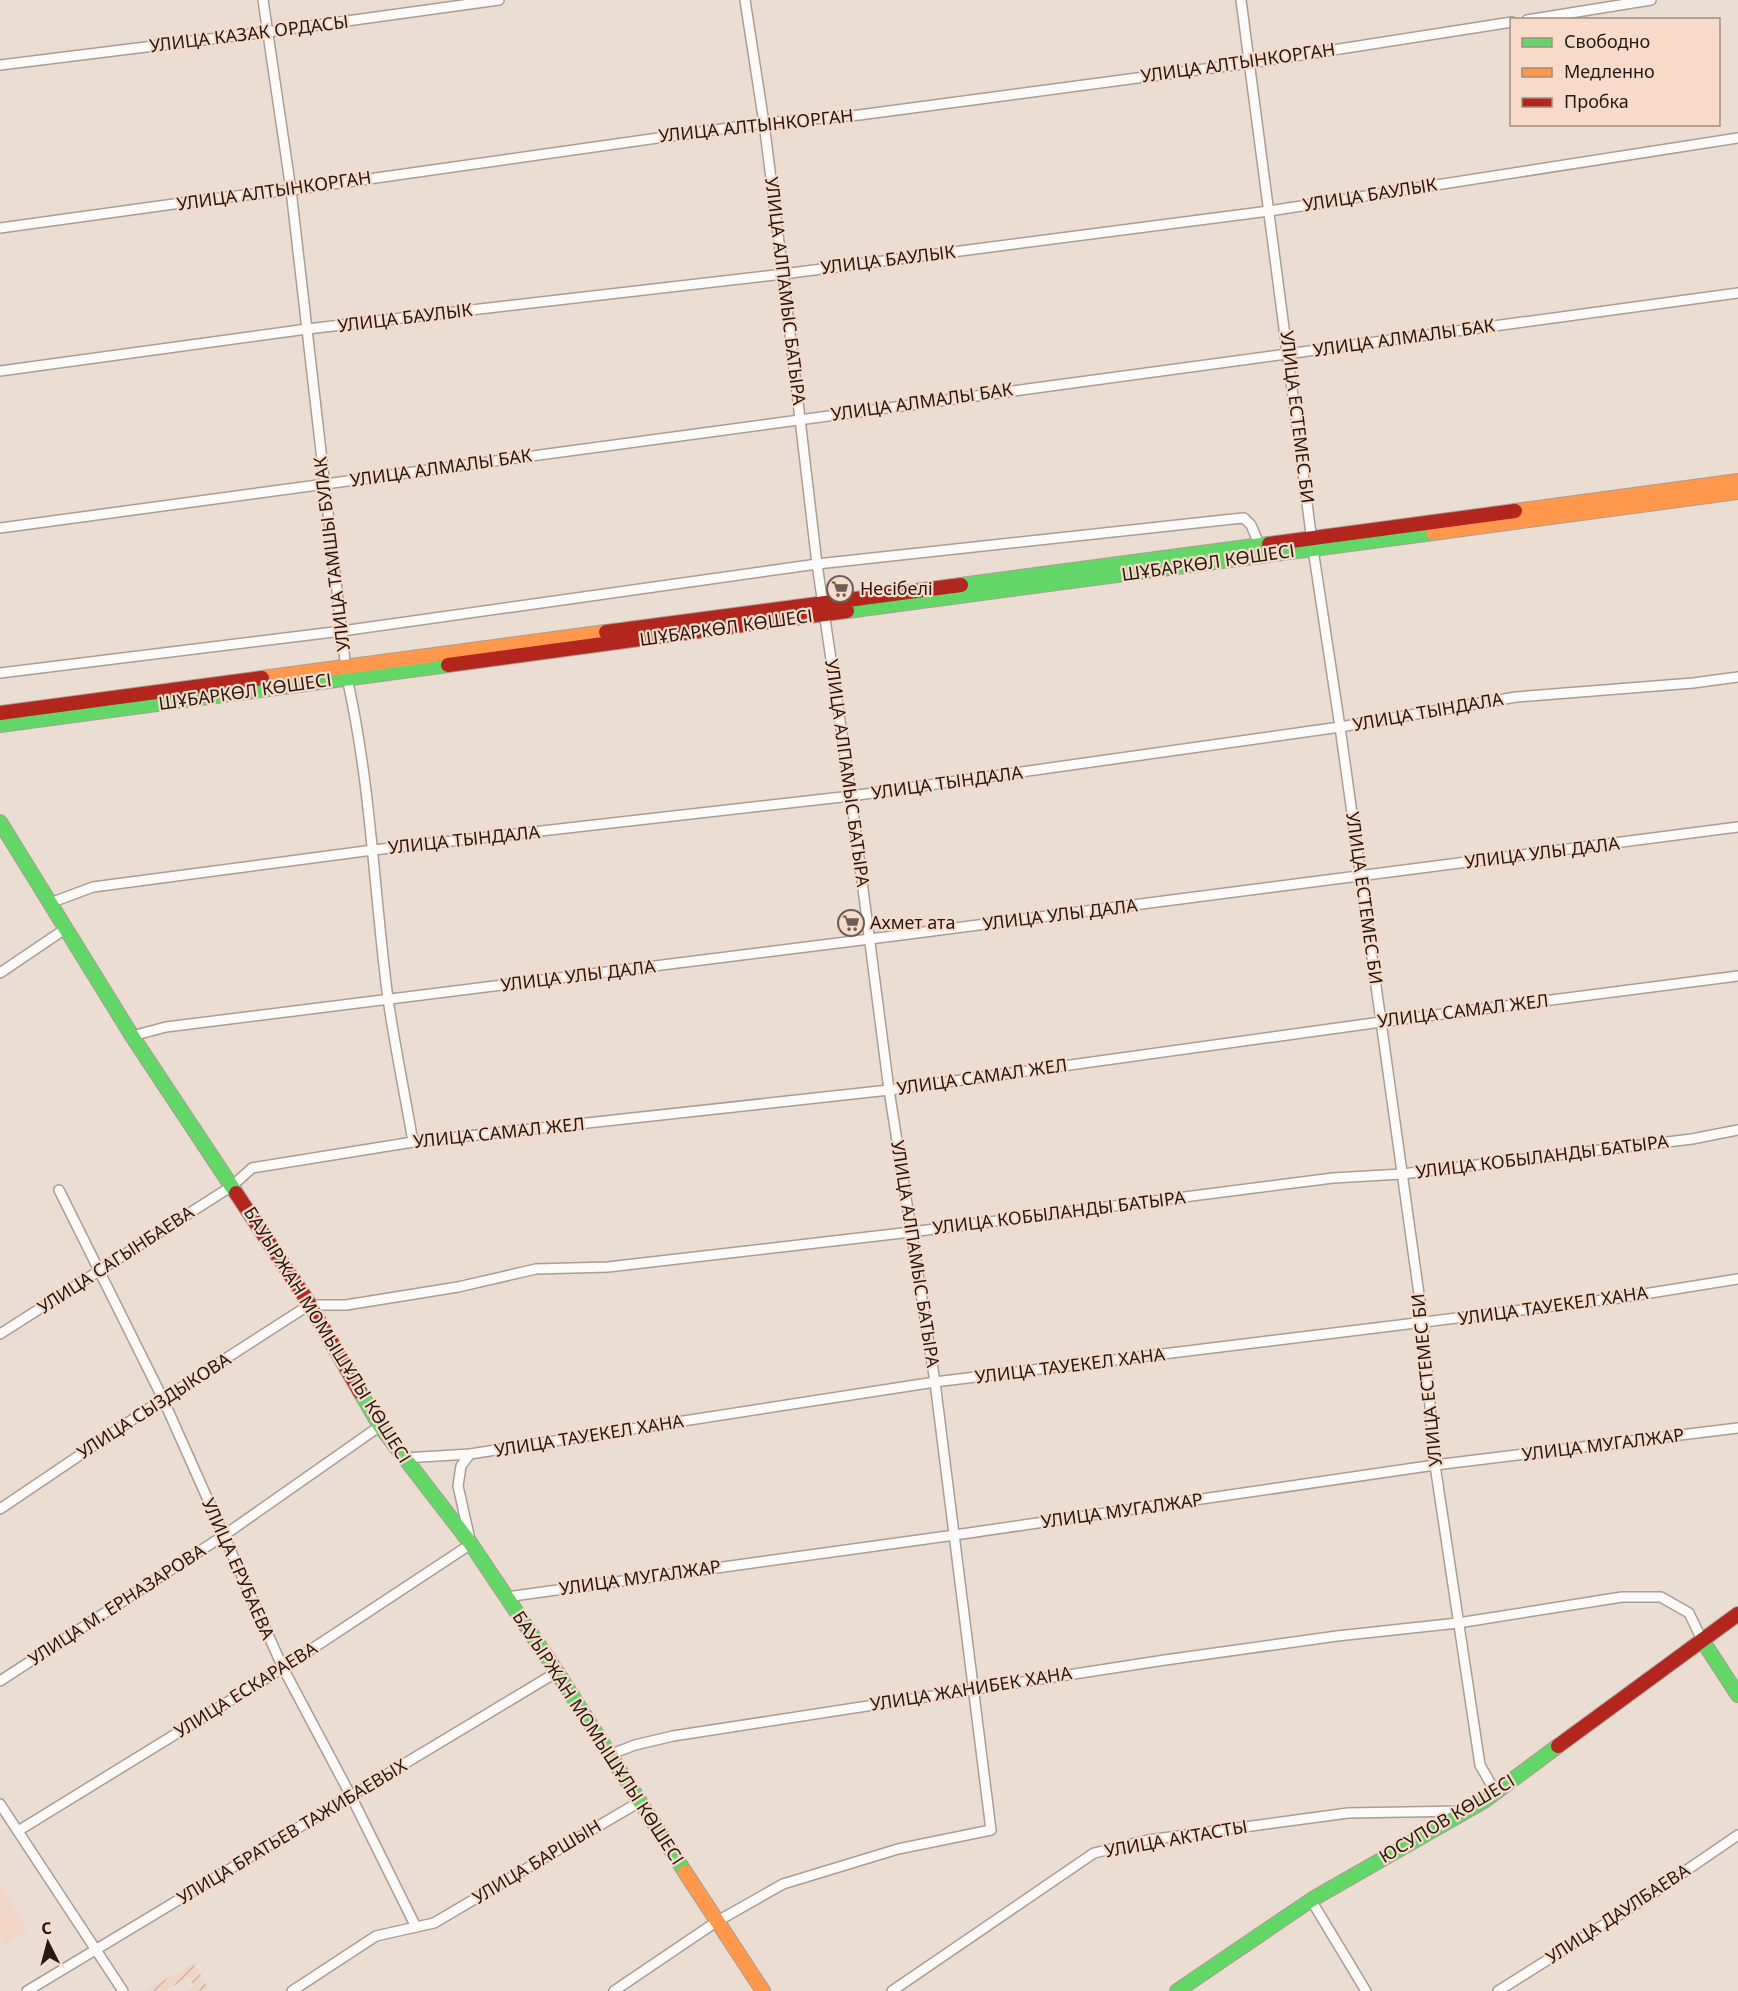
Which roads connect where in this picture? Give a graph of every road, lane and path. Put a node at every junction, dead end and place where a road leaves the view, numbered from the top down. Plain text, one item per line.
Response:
1 (263, 0) edge
2 (499, 0) edge
3 (745, 0) edge
4 (1241, 0) edge
5 (1651, 0) edge
6 (1539, 18) edge
7 (1510, 22) edge
8 (267, 32) junction
9 (1250, 63) junction
10 (0, 65) edge
11 (764, 123) junction
12 (1738, 138) edge
13 (291, 190) junction
14 (1269, 211) junction
15 (0, 228) edge
16 (783, 274) junction
17 (1738, 293) edge
18 (307, 329) junction
19 (1289, 353) junction
20 (0, 371) edge
21 (801, 418) junction
22 (1738, 481) edge
23 (323, 484) junction
24 (1738, 492) edge
25 (0, 528) edge
26 (1312, 543) junction
27 (1259, 544) junction
28 (817, 564) junction
29 (824, 609) junction
30 (342, 631) junction
31 (0, 673) edge
32 (346, 673) junction
33 (1738, 677) edge
34 (0, 713) edge
35 (0, 725) edge
36 (1340, 727) junction
37 (851, 796) junction
38 (0, 822) edge
39 (1738, 827) edge
40 (373, 850) junction
41 (1361, 876) junction
42 (50, 903) junction
43 (65, 928) junction
44 (870, 939) junction
45 (0, 973) edge
46 (1738, 976) edge
47 (388, 1000) junction
48 (1381, 1022) junction
49 (132, 1036) junction
50 (889, 1090) junction
51 (1738, 1130) edge
52 (413, 1143) junction
53 (1402, 1174) junction
54 (232, 1186) junction
55 (59, 1190) dead end
56 (911, 1232) junction
57 (99, 1272) junction
58 (1738, 1279) edge
59 (309, 1305) junction
60 (1422, 1323) junction
61 (0, 1334) edge
62 (935, 1382) junction
63 (163, 1400) junction
64 (380, 1426) junction
65 (1738, 1428) edge
66 (470, 1454) junction
67 (404, 1458) junction
68 (1436, 1465) junction
69 (0, 1509) edge
70 (955, 1535) junction
71 (223, 1536) junction
72 (471, 1544) junction
73 (506, 1597) junction
74 (1738, 1614) edge
75 (1458, 1623) junction
76 (1701, 1640) junction
77 (283, 1668) junction
78 (556, 1672) junction
79 (0, 1681) edge
80 (972, 1689) junction
81 (1738, 1695) edge
82 (609, 1755) junction
83 (1496, 1793) junction
84 (351, 1796) junction
85 (641, 1801) junction
86 (0, 1804) edge
87 (1467, 1811) junction
88 (18, 1831) junction
89 (1738, 1835) edge
90 (1311, 1900) junction
91 (716, 1922) junction
92 (416, 1927) junction
93 (96, 1951) junction
94 (27, 1991) edge
95 (123, 1991) edge
96 (292, 1991) edge
97 (614, 1991) edge
98 (763, 1991) edge
99 (892, 1991) edge
100 (1178, 1991) edge
101 (1366, 1991) edge
102 (1497, 1991) edge

1 - 8 street, УЛИЦА ТАМШЫ БУЛАК
2 - 8 street, УЛИЦА КАЗАК ОРДАСЫ
3 - 11 street, УЛИЦА АЛПАМЫС БАТЫРА
4 - 9 street, УЛИЦА ЕСТЕМЕС БИ
5 - 6 street
7 - 9 street, УЛИЦА АЛТЫНКОРГАН
8 - 10 street, УЛИЦА КАЗАК ОРДАСЫ
8 - 13 street, УЛИЦА ТАМШЫ БУЛАК
9 - 11 street, УЛИЦА АЛТЫНКОРГАН
9 - 14 street, УЛИЦА ЕСТЕМЕС БИ
11 - 13 street, УЛИЦА АЛТЫНКОРГАН
11 - 16 street, УЛИЦА АЛПАМЫС БАТЫРА
12 - 14 street, УЛИЦА БАУЛЫК
13 - 15 street, УЛИЦА АЛТЫНКОРГАН
13 - 18 street, УЛИЦА ТАМШЫ БУЛАК
14 - 16 street, УЛИЦА БАУЛЫК
14 - 19 street, УЛИЦА ЕСТЕМЕС БИ
16 - 18 street, УЛИЦА БАУЛЫК
16 - 21 street, УЛИЦА АЛПАМЫС БАТЫРА
17 - 19 street, УЛИЦА АЛМАЛЫ БАК
18 - 20 street, УЛИЦА БАУЛЫК
18 - 23 street, УЛИЦА ТАМШЫ БУЛАК
19 - 21 street, УЛИЦА АЛМАЛЫ БАК
19 - 26 street, УЛИЦА ЕСТЕМЕС БИ
21 - 23 street, УЛИЦА АЛМАЛЫ БАК
21 - 28 street, УЛИЦА АЛПАМЫС БАТЫРА
22 - 26 street, ШҰБАРКӨЛ КӨШЕСІ
23 - 25 street, УЛИЦА АЛМАЛЫ БАК
23 - 30 street, УЛИЦА ТАМШЫ БУЛАК
24 - 26 street, ШҰБАРКӨЛ КӨШЕСІ
26 - 27 street, ШҰБАРКӨЛ КӨШЕСІ
26 - 29 street, ШҰБАРКӨЛ КӨШЕСІ
26 - 36 street, УЛИЦА ЕСТЕМЕС БИ
27 - 28 street, ШҰБАРКӨЛ КӨШЕСІ
27 - 29 street, ШҰБАРКӨЛ КӨШЕСІ
28 - 29 street, УЛИЦА АЛПАМЫС БАТЫРА
28 - 30 street, ШҰБАРКӨЛ КӨШЕСІ
29 - 32 street, ШҰБАРКӨЛ КӨШЕСІ
29 - 37 street, УЛИЦА АЛПАМЫС БАТЫРА
30 - 31 street, ШҰБАРКӨЛ КӨШЕСІ
30 - 32 street, УЛИЦА ТАМШЫ БУЛАК
32 - 34 street, ШҰБАРКӨЛ КӨШЕСІ
32 - 35 street, ШҰБАРКӨЛ КӨШЕСІ
32 - 40 street, УЛИЦА ТАМШЫ БУЛАК
33 - 36 street, УЛИЦА ТЫНДАЛА
36 - 37 street, УЛИЦА ТЫНДАЛА
36 - 41 street, УЛИЦА ЕСТЕМЕС БИ
37 - 40 street, УЛИЦА ТЫНДАЛА
37 - 44 street, УЛИЦА АЛПАМЫС БАТЫРА
38 - 42 street, БАУЫРЖАН МОМЫШҰЛЫ КӨШЕСІ
39 - 41 street, УЛИЦА УЛЫ ДАЛА
40 - 42 street, УЛИЦА ТЫНДАЛА
40 - 47 street, УЛИЦА ТАМШЫ БУЛАК
41 - 44 street, УЛИЦА УЛЫ ДАЛА
41 - 48 street, УЛИЦА ЕСТЕМЕС БИ
42 - 43 street, БАУЫРЖАН МОМЫШҰЛЫ КӨШЕСІ
43 - 45 street
43 - 49 street, БАУЫРЖАН МОМЫШҰЛЫ КӨШЕСІ
44 - 47 street, УЛИЦА УЛЫ ДАЛА
44 - 50 street, УЛИЦА АЛПАМЫС БАТЫРА
46 - 48 street, УЛИЦА САМАЛ ЖЕЛ
47 - 49 street, УЛИЦА УЛЫ ДАЛА
47 - 52 street, УЛИЦА ТАМШЫ БУЛАК
48 - 50 street, УЛИЦА САМАЛ ЖЕЛ
48 - 53 street, УЛИЦА ЕСТЕМЕС БИ
49 - 54 street, БАУЫРЖАН МОМЫШҰЛЫ КӨШЕСІ
50 - 52 street, УЛИЦА САМАЛ ЖЕЛ
50 - 56 street, УЛИЦА АЛПАМЫС БАТЫРА
51 - 53 street, УЛИЦА КОБЫЛАНДЫ БАТЫРА
52 - 54 street, УЛИЦА САМАЛ ЖЕЛ
53 - 56 street, УЛИЦА КОБЫЛАНДЫ БАТЫРА
53 - 60 street, УЛИЦА ЕСТЕМЕС БИ
54 - 57 street, УЛИЦА САГЫНБАЕВА
54 - 59 street, БАУЫРЖАН МОМЫШҰЛЫ КӨШЕСІ
55 - 57 street, УЛИЦА ЕРУБАЕВА
56 - 59 street, УЛИЦА КОБЫЛАНДЫ БАТЫРА
56 - 62 street, УЛИЦА АЛПАМЫС БАТЫРА
57 - 61 street, УЛИЦА САГЫНБАЕВА
57 - 63 street, УЛИЦА ЕРУБАЕВА
58 - 60 street, УЛИЦА ТАУЕКЕЛ ХАНА
59 - 63 street, УЛИЦА СЫЗДЫКОВА
59 - 64 street, БАУЫРЖАН МОМЫШҰЛЫ КӨШЕСІ
60 - 62 street, УЛИЦА ТАУЕКЕЛ ХАНА
60 - 68 street, УЛИЦА ЕСТЕМЕС БИ
62 - 66 street, УЛИЦА ТАУЕКЕЛ ХАНА
62 - 70 street, УЛИЦА АЛПАМЫС БАТЫРА
63 - 69 street, УЛИЦА СЫЗДЫКОВА
63 - 71 street, УЛИЦА ЕРУБАЕВА
64 - 67 street, БАУЫРЖАН МОМЫШҰЛЫ КӨШЕСІ
64 - 71 street, УЛИЦА М. ЕРНАЗАРОВА
65 - 68 street, УЛИЦА МУГАЛЖАР
66 - 67 street, УЛИЦА ТАУЕКЕЛ ХАНА
66 - 72 street
67 - 72 street, БАУЫРЖАН МОМЫШҰЛЫ КӨШЕСІ
68 - 70 street, УЛИЦА МУГАЛЖАР
68 - 75 street, УЛИЦА ЕСТЕМЕС БИ
70 - 73 street, УЛИЦА МУГАЛЖАР
70 - 80 street, УЛИЦА АЛПАМЫС БАТЫРА
71 - 77 street, УЛИЦА ЕРУБАЕВА
71 - 79 street, УЛИЦА М. ЕРНАЗАРОВА
72 - 73 street, БАУЫРЖАН МОМЫШҰЛЫ КӨШЕСІ
72 - 77 street, УЛИЦА ЕСКАРАЕВА
73 - 78 street, БАУЫРЖАН МОМЫШҰЛЫ КӨШЕСІ
74 - 76 street, ЮСУПОВ КӨШЕСІ
75 - 76 street, УЛИЦА ЖАНИБЕК ХАНА
75 - 80 street, УЛИЦА ЖАНИБЕК ХАНА
75 - 83 street, УЛИЦА ЕСТЕМЕС БИ
76 - 81 street
76 - 83 street, ЮСУПОВ КӨШЕСІ
77 - 84 street, УЛИЦА ЕРУБАЕВА
77 - 88 street, УЛИЦА ЕСКАРАЕВА
78 - 82 street, БАУЫРЖАН МОМЫШҰЛЫ КӨШЕСІ
78 - 84 street, УЛИЦА БРАТЬЕВ ТАЖИБАЕВЫХ
80 - 82 street, УЛИЦА ЖАНИБЕК ХАНА
80 - 91 street, УЛИЦА АЛПАМЫС БАТЫРА
82 - 85 street, БАУЫРЖАН МОМЫШҰЛЫ КӨШЕСІ
83 - 87 street, ЮСУПОВ КӨШЕСІ
84 - 92 street, УЛИЦА ЕРУБАЕВА
84 - 93 street, УЛИЦА БРАТЬЕВ ТАЖИБАЕВЫХ
85 - 91 street, БАУЫРЖАН МОМЫШҰЛЫ КӨШЕСІ
85 - 92 street, УЛИЦА БАРШЫН
86 - 88 street
87 - 90 street, ЮСУПОВ КӨШЕСІ
87 - 99 street, УЛИЦА АКТАСТЫ
88 - 93 street
89 - 102 street, УЛИЦА ДАУЛБАЕВА
90 - 100 street, ЮСУПОВ КӨШЕСІ
90 - 101 street
91 - 97 street
91 - 98 street, БАУЫРЖАН МОМЫШҰЛЫ КӨШЕСІ
92 - 96 street
93 - 94 street, УЛИЦА БРАТЬЕВ ТАЖИБАЕВЫХ
93 - 95 street

